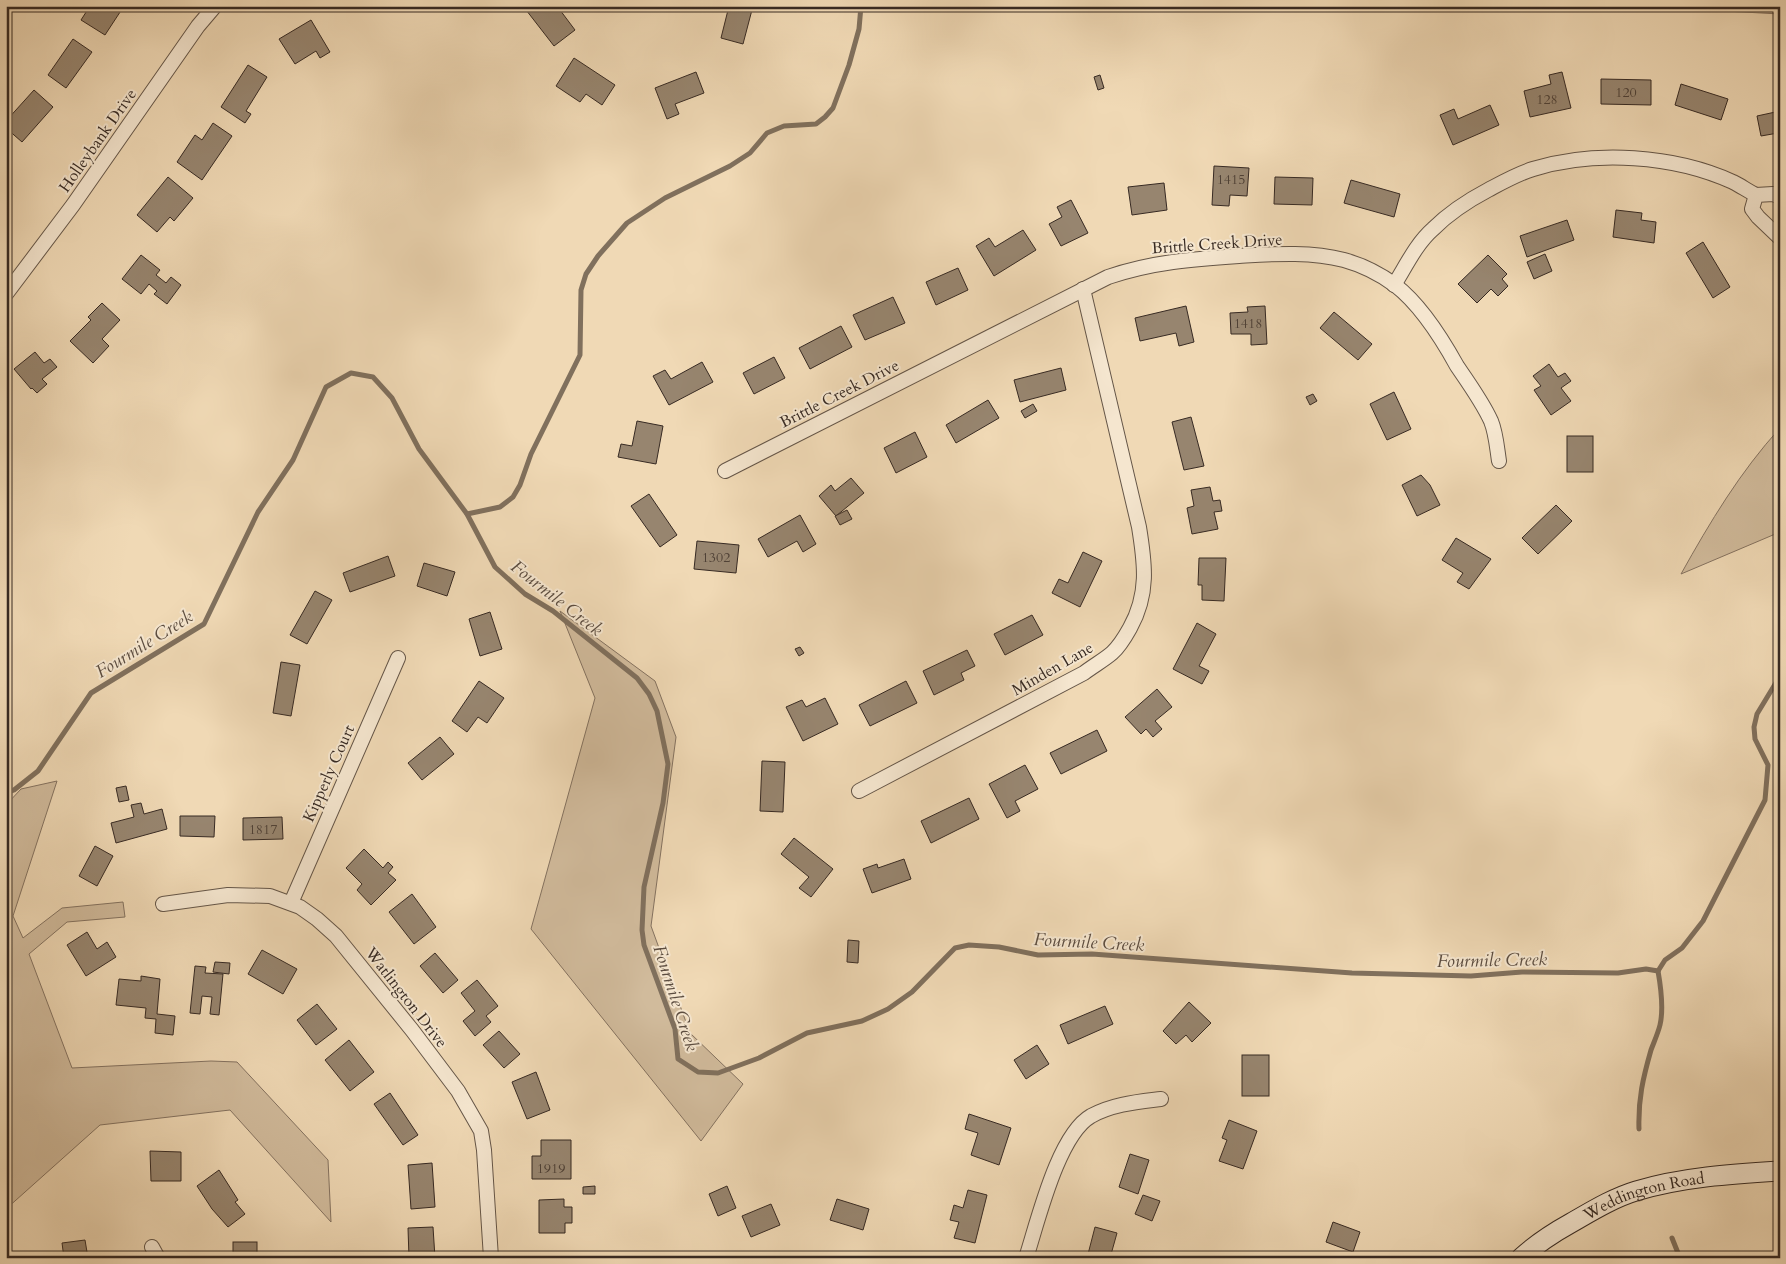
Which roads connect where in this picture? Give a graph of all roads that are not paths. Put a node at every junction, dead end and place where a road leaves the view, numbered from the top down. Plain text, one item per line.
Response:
1 (216, 6) edge
2 (1756, 196) junction
3 (1780, 197) edge
4 (1780, 238) edge
5 (1394, 285) junction
6 (1083, 289) junction
7 (6, 294) edge
8 (1499, 462) dead end
9 (725, 471) dead end
10 (398, 658) dead end
11 (859, 791) dead end
12 (291, 903) junction
13 (162, 904) dead end
14 (1161, 1099) dead end
15 (1780, 1171) edge
16 (491, 1258) edge
17 (1026, 1258) edge
18 (1521, 1258) edge

1 - 7 street, Holleybank Drive
2 - 3 street
2 - 4 street
2 - 5 street
5 - 6 street, Brittle Creek Drive
5 - 8 street, Brittle Creek Drive
6 - 9 street, Brittle Creek Drive
6 - 11 street, Minden Lane
10 - 12 street, Kipperly Court
12 - 13 street, Watlington Drive
12 - 16 street, Watlington Drive
14 - 17 street
15 - 18 main road, Weddington Road

